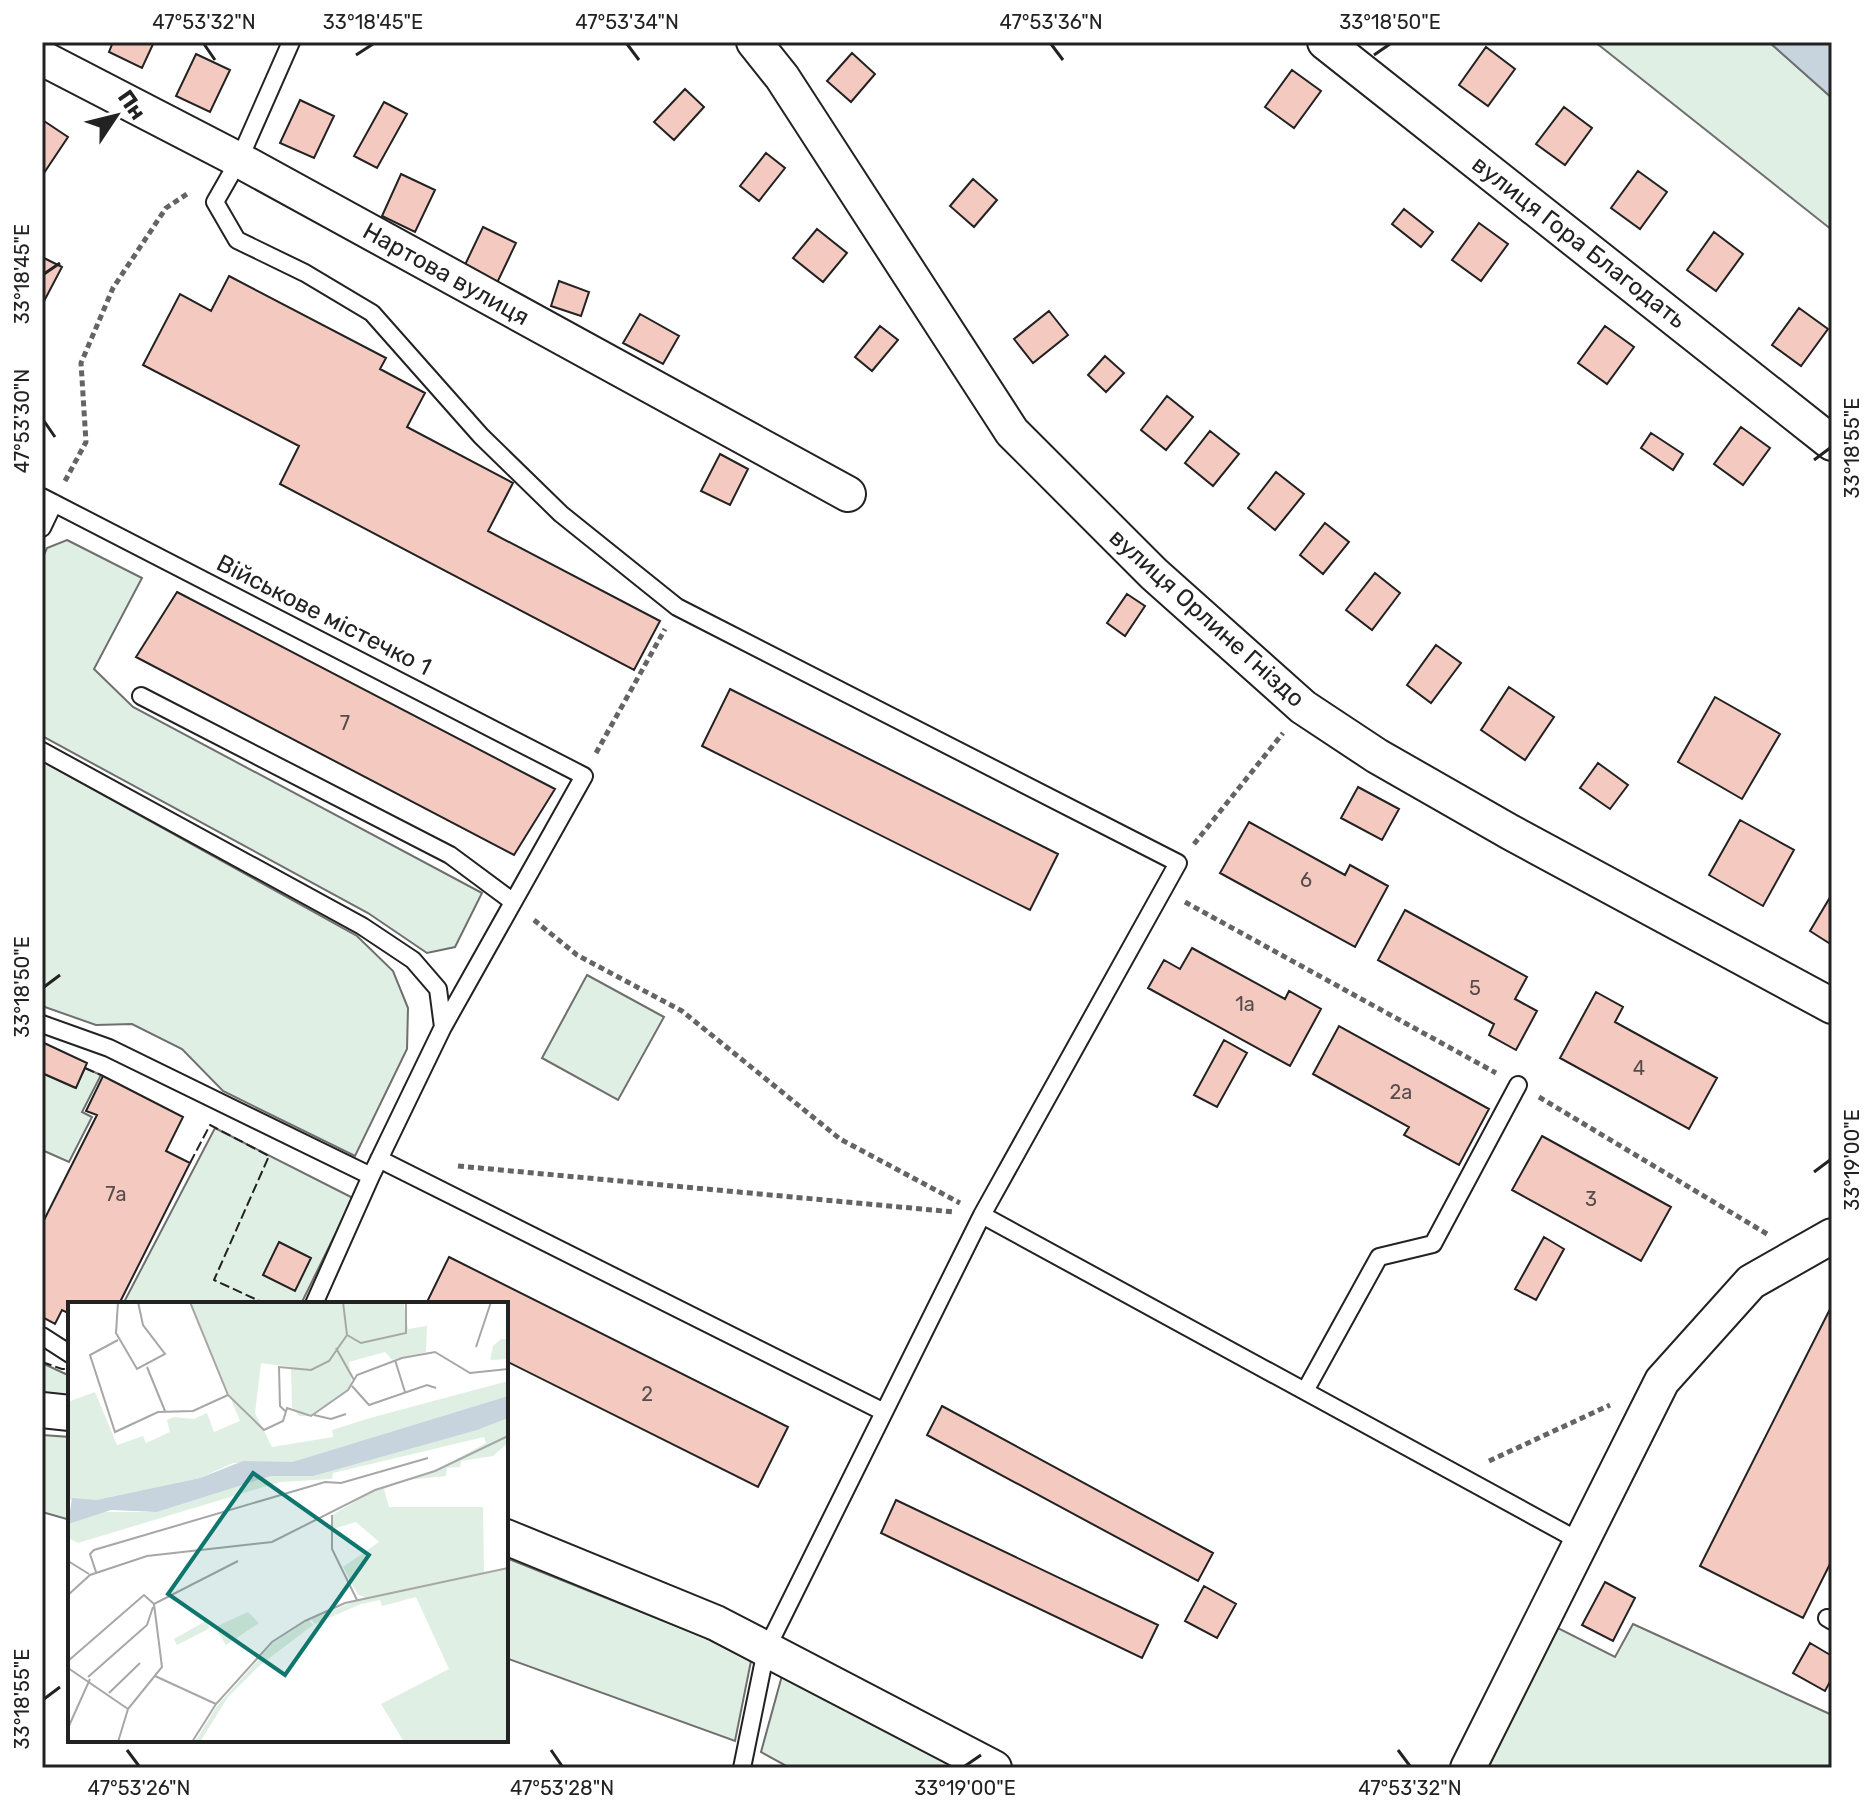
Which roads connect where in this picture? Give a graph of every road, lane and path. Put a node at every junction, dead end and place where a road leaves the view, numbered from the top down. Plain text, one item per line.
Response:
1 (291, 42) edge
2 (754, 42) edge
3 (1325, 42) edge
4 (42, 58) edge
5 (239, 160) junction
6 (1832, 443) edge
7 (848, 494) dead end
8 (48, 500) edge
9 (42, 528) edge
10 (677, 607) junction
11 (141, 696) dead end
12 (1303, 707) junction
13 (42, 751) edge
14 (584, 776) junction
15 (1178, 863) junction
16 (1163, 890) junction
17 (512, 901) junction
18 (1832, 1006) edge
19 (42, 1024) edge
20 (443, 1027) junction
21 (1518, 1085) junction
22 (379, 1159) junction
23 (443, 1165) dead end
24 (371, 1176) junction
25 (982, 1215) junction
26 (1832, 1236) edge
27 (1800, 1253) junction
28 (315, 1302) edge
29 (42, 1336) edge
30 (68, 1353) edge
31 (1662, 1381) junction
32 (1305, 1391) junction
33 (42, 1410) edge
34 (884, 1412) junction
35 (68, 1413) edge
36 (1459, 1475) junction
37 (508, 1538) edge
38 (1581, 1542) junction
39 (766, 1650) junction
40 (742, 1768) edge
41 (994, 1768) edge
42 (1468, 1768) edge

1 - 5 lane
2 - 12 street, вулиця Орлине Гніздо
3 - 6 street, вулиця Гора Благодать
4 - 5 street, Нартова вулиця
5 - 7 street, Нартова вулиця
5 - 8 path
5 - 10 lane
8 - 9 lane
8 - 14 lane, Військове містечко 1
10 - 14 path
10 - 15 lane
11 - 17 lane
12 - 15 path
12 - 18 street, вулиця Орлине Гніздо
13 - 20 lane
14 - 17 lane
15 - 16 lane
16 - 21 path
16 - 25 lane
17 - 20 lane
17 - 25 path
19 - 24 lane
20 - 22 lane
21 - 27 path
21 - 32 lane
22 - 24 lane
22 - 34 lane
23 - 25 path
24 - 28 lane
25 - 32 lane
25 - 34 lane
26 - 27 street
27 - 31 street
29 - 30 lane
31 - 36 path
31 - 38 street
32 - 36 lane
33 - 35 street
34 - 39 lane
36 - 38 lane
37 - 39 street
38 - 42 street
39 - 40 lane
39 - 41 street

